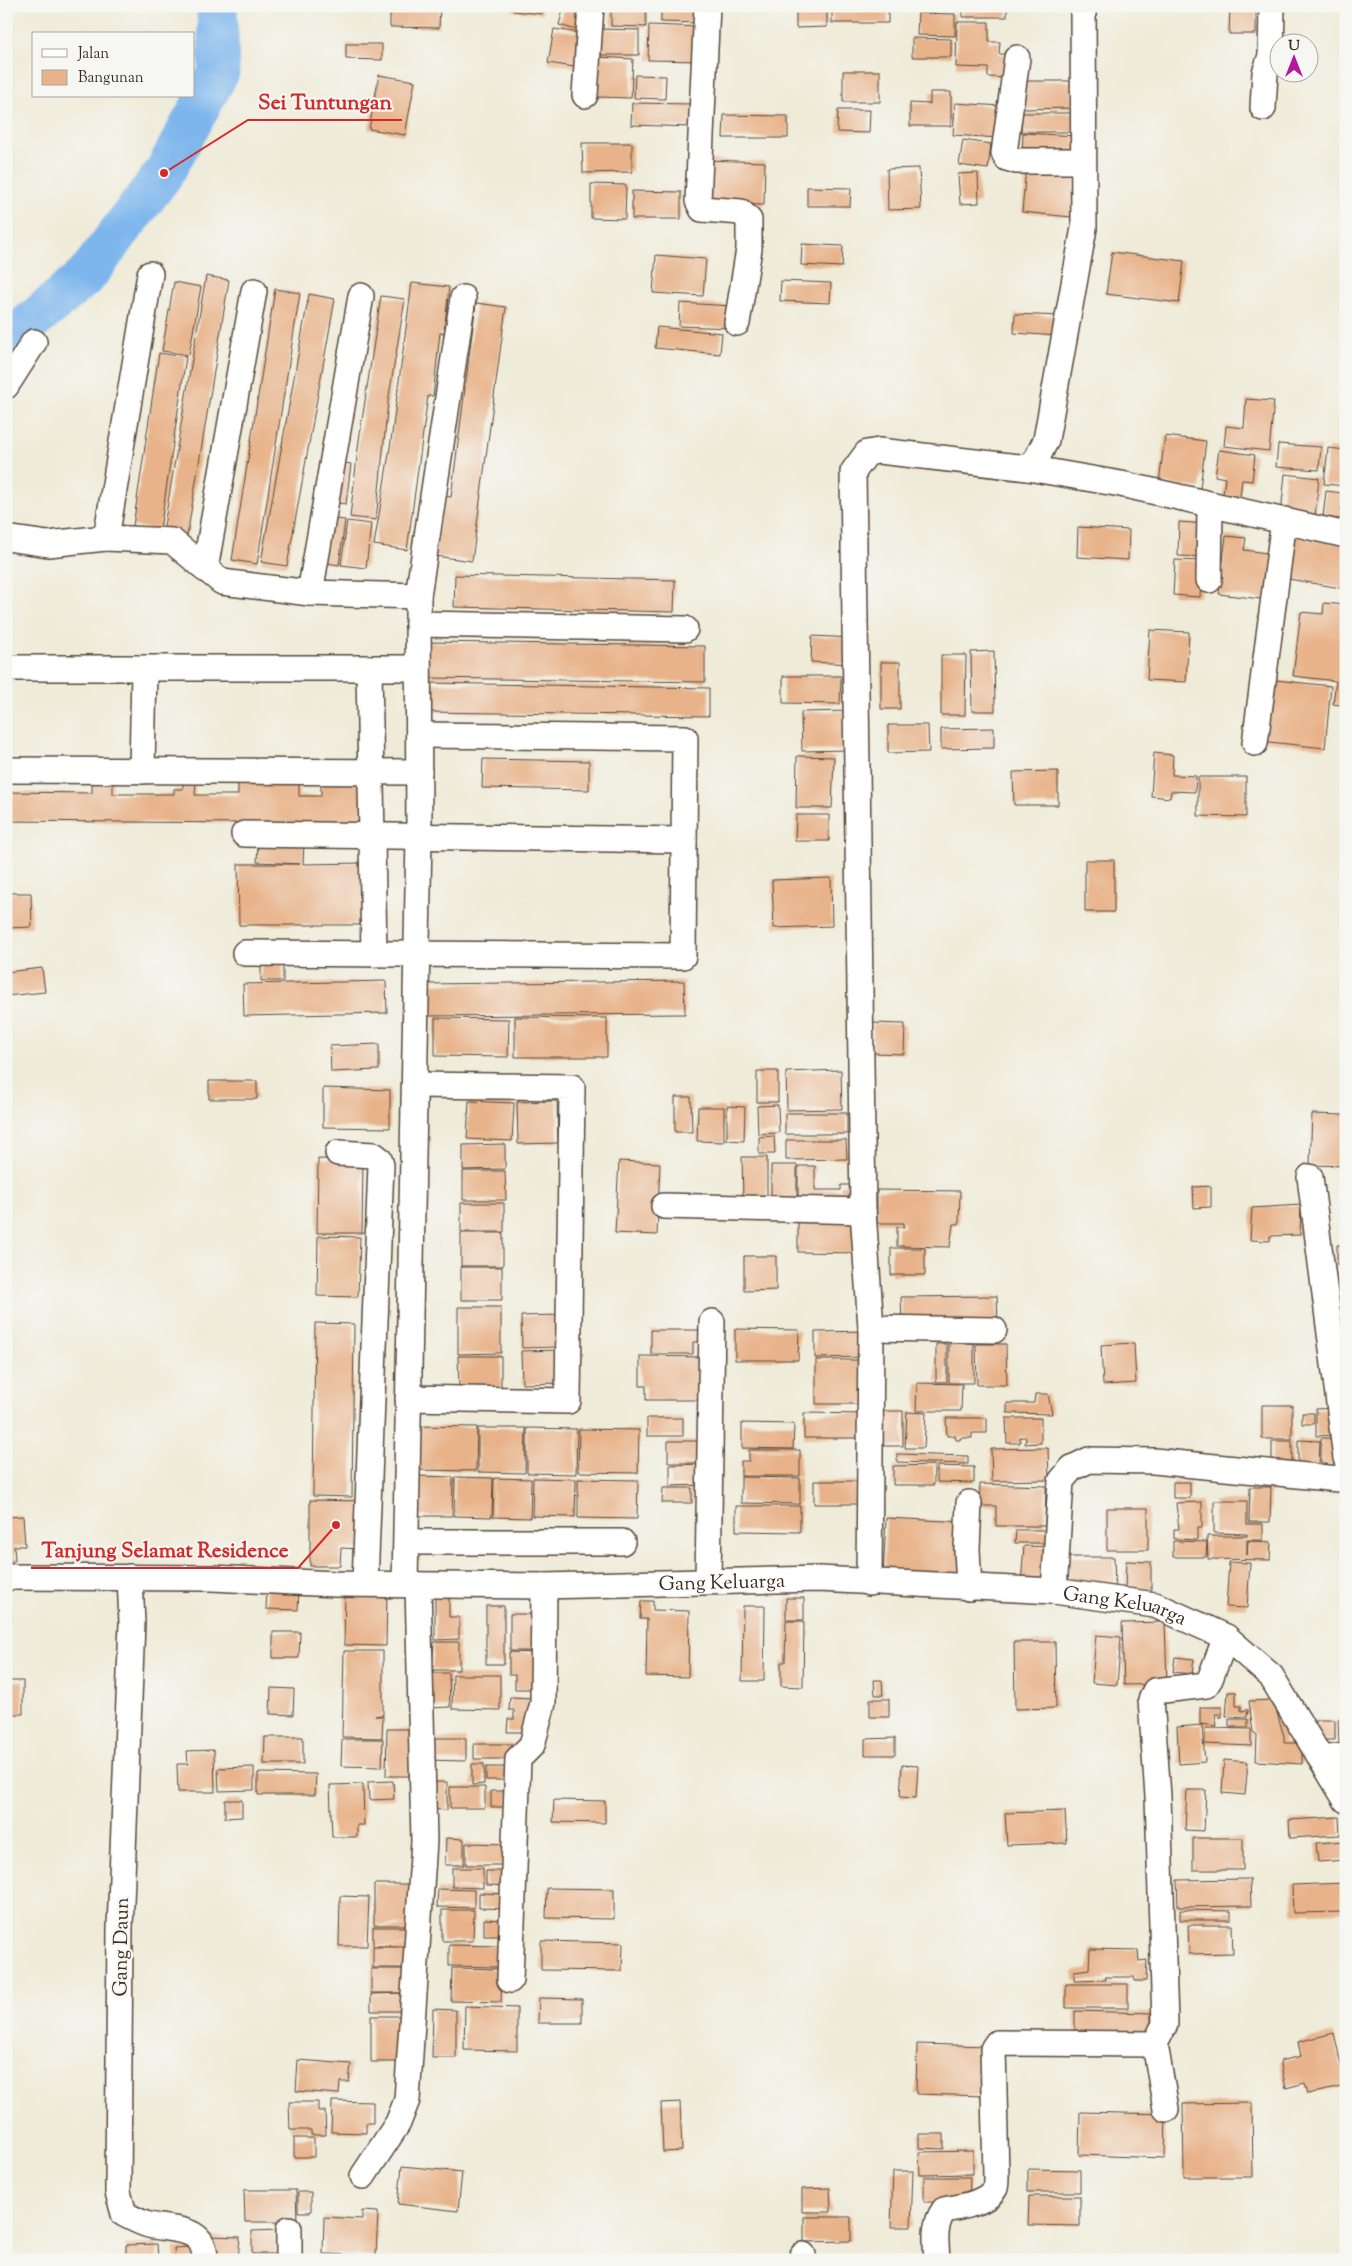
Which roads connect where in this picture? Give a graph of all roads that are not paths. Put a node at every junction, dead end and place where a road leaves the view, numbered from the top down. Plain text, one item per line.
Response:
1 (591, 6) edge
2 (707, 6) edge
3 (1083, 6) edge
4 (1272, 6) edge
5 (1017, 58) dead end
6 (585, 95) dead end
7 (1264, 108) dead end
8 (1083, 161) junction
9 (150, 274) dead end
10 (254, 291) dead end
11 (361, 296) dead end
12 (463, 298) dead end
13 (738, 323) dead end
14 (34, 342) dead end
15 (6, 386) edge
16 (1028, 468) junction
17 (1210, 506) junction
18 (1284, 520) junction
19 (1346, 535) edge
20 (6, 538) edge
21 (106, 538) junction
22 (204, 569) junction
23 (1209, 580) dead end
24 (310, 593) junction
25 (418, 596) junction
26 (418, 624) junction
27 (685, 629) dead end
28 (6, 668) edge
29 (369, 668) junction
30 (418, 668) junction
31 (144, 669) junction
32 (419, 735) junction
33 (1255, 743) dead end
34 (6, 770) edge
35 (142, 772) junction
36 (371, 772) junction
37 (419, 772) junction
38 (244, 834) dead end
39 (372, 836) junction
40 (419, 836) junction
41 (684, 840) junction
42 (246, 952) dead end
43 (374, 954) junction
44 (417, 954) junction
45 (415, 1086) junction
46 (338, 1153) dead end
47 (1310, 1177) dead end
48 (664, 1206) dead end
49 (863, 1211) junction
50 (712, 1322) dead end
51 (871, 1328) junction
52 (994, 1330) dead end
53 (408, 1398) junction
54 (1346, 1458) edge
55 (1346, 1473) edge
56 (969, 1503) dead end
57 (407, 1542) junction
58 (622, 1542) dead end
59 (6, 1577) edge
60 (130, 1577) junction
61 (708, 1580) junction
62 (365, 1583) junction
63 (869, 1583) junction
64 (411, 1585) junction
65 (544, 1586) junction
66 (969, 1588) junction
67 (1054, 1591) junction
68 (1233, 1643) junction
69 (1346, 1756) edge
70 (1321, 1758) junction
71 (1346, 1800) edge
72 (510, 1980) dead end
73 (1155, 2044) junction
74 (1166, 2109) dead end
75 (363, 2176) dead end
76 (290, 2229) dead end
77 (937, 2254) edge
78 (205, 2260) edge
79 (289, 2260) edge

1 - 6 street
2 - 13 street
3 - 8 street
4 - 7 street
5 - 8 street
8 - 16 street
9 - 21 street
10 - 22 street
11 - 24 street
12 - 25 street
14 - 15 street
16 - 17 street
16 - 49 street
17 - 18 street
17 - 23 street
18 - 19 street
18 - 33 street
20 - 21 street
21 - 22 street
22 - 24 street
24 - 25 street
25 - 26 street
26 - 27 street
26 - 30 street
28 - 31 street
29 - 30 street
29 - 31 street
29 - 36 street
30 - 32 street
31 - 35 street
32 - 37 street
32 - 41 street
34 - 35 street
35 - 36 street
36 - 37 street
36 - 39 street
37 - 40 street
38 - 39 street
39 - 40 street
39 - 43 street
40 - 41 street
40 - 44 street
41 - 44 street
42 - 43 street
43 - 44 street
44 - 45 street
45 - 53 street
45 - 53 street
46 - 62 street
47 - 54 street
48 - 49 street
49 - 51 street
50 - 61 street
51 - 52 street
51 - 63 street
53 - 57 street
55 - 67 street
56 - 66 street
57 - 58 street
57 - 64 street
59 - 60 street, Gang Keluarga
60 - 62 street, Gang Keluarga
60 - 78 street, Gang Daun
61 - 63 street, Gang Keluarga
61 - 65 street, Gang Keluarga
62 - 64 street, Gang Keluarga
63 - 66 street, Gang Keluarga
64 - 65 street, Gang Keluarga
64 - 75 street
65 - 72 street
66 - 67 street, Gang Keluarga
67 - 68 street, Gang Keluarga
68 - 70 street, Gang Keluarga
68 - 73 street
69 - 70 street
70 - 71 street, Gang Keluarga
73 - 74 street
73 - 77 street
76 - 79 street

